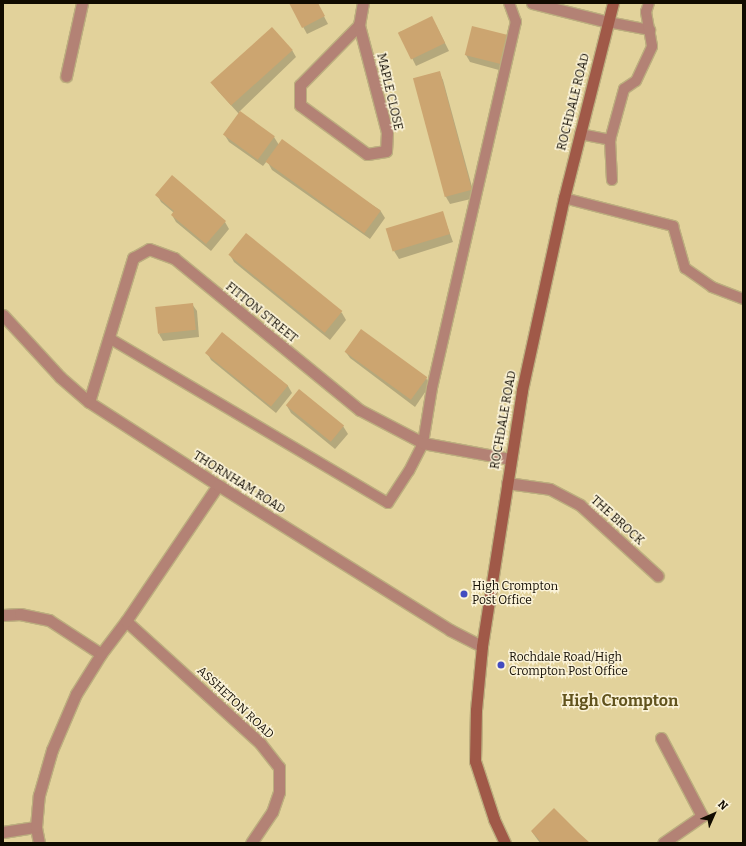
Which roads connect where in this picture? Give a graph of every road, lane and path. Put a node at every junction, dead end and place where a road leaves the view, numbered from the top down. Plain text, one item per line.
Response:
1 (82, 3) edge
2 (363, 3) edge
3 (509, 3) edge
4 (532, 3) edge
5 (613, 3) edge
6 (649, 3) edge
7 (608, 22) junction
8 (359, 25) junction
9 (650, 30) junction
10 (66, 76) dead end
11 (580, 134) junction
12 (610, 140) junction
13 (612, 180) dead end
14 (564, 198) junction
15 (743, 299) edge
16 (3, 315) edge
17 (109, 338) junction
18 (89, 402) junction
19 (423, 443) junction
20 (510, 459) junction
21 (507, 483) junction
22 (218, 485) junction
23 (658, 576) dead end
24 (3, 615) edge
25 (126, 621) junction
26 (482, 646) junction
27 (100, 654) junction
28 (661, 738) dead end
29 (36, 827) junction
30 (3, 832) edge
31 (39, 843) edge
32 (251, 843) edge
33 (505, 843) edge
34 (663, 843) edge

1 - 10 street
2 - 8 street, MAPLE CLOSE
3 - 19 lane
4 - 7 street
5 - 7 main road, ROCHDALE ROAD
6 - 9 lane
7 - 9 lane
7 - 11 main road, ROCHDALE ROAD
8 - 8 street, MAPLE CLOSE
9 - 12 lane
11 - 12 lane
11 - 14 main road, ROCHDALE ROAD
12 - 13 lane
14 - 15 lane
14 - 20 main road, ROCHDALE ROAD
16 - 18 street, THORNHAM ROAD
17 - 18 street, FITTON STREET
17 - 19 lane
17 - 19 street, FITTON STREET
18 - 22 street, THORNHAM ROAD
19 - 20 street, FITTON STREET
20 - 21 main road, ROCHDALE ROAD
21 - 23 street, THE BROCK
21 - 26 main road, ROCHDALE ROAD
22 - 25 street
22 - 26 street, THORNHAM ROAD
24 - 27 street
25 - 27 street
25 - 32 street, ASSHETON ROAD
26 - 33 main road, ROCHDALE ROAD
27 - 29 street
28 - 34 street
29 - 30 street
29 - 31 street

